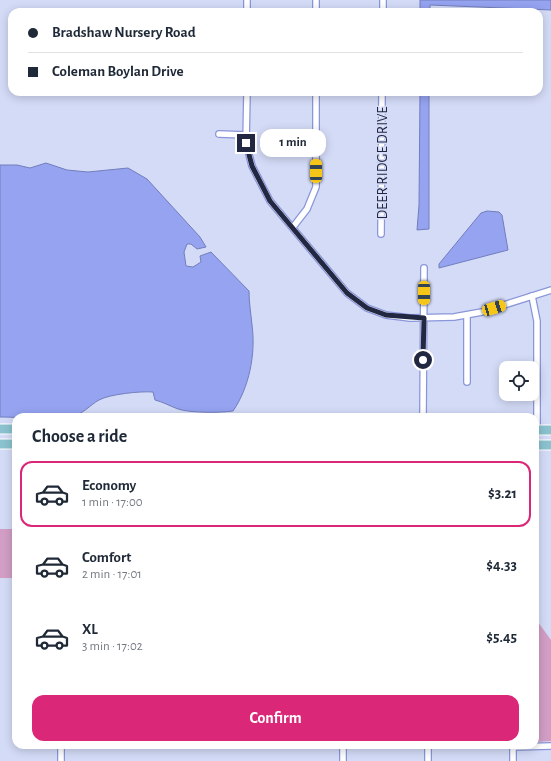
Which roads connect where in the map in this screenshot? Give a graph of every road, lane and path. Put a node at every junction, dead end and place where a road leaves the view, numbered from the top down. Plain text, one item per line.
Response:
1 (246, 96) edge
2 (316, 96) edge
3 (382, 96) edge
4 (219, 134) dead end
5 (246, 134) junction
6 (293, 227) junction
7 (382, 234) dead end
8 (424, 268) dead end
9 (551, 290) edge
10 (532, 296) junction
11 (467, 315) junction
12 (424, 318) junction
13 (468, 382) dead end
14 (423, 413) edge
15 (536, 413) edge
16 (0, 429) edge
17 (12, 429) edge
18 (539, 430) edge
19 (551, 430) edge
20 (0, 444) edge
21 (12, 444) edge
22 (539, 445) edge
23 (551, 445) edge
24 (539, 746) edge
25 (551, 746) edge
26 (61, 749) edge
27 (343, 749) edge
28 (428, 749) edge
29 (513, 749) edge
30 (61, 761) edge
31 (343, 761) edge
32 (428, 761) edge
33 (513, 761) edge

1 - 5 street
2 - 6 street
3 - 7 street, DEER RIDGE DRIVE
4 - 5 street
5 - 6 street
6 - 12 street
8 - 12 street
9 - 10 street
10 - 11 street
10 - 15 street
11 - 12 street
11 - 13 street
12 - 14 street
16 - 17 main road
18 - 19 main road
20 - 21 main road
22 - 23 main road
24 - 25 street
26 - 30 street
27 - 31 street
28 - 32 street
29 - 33 street

